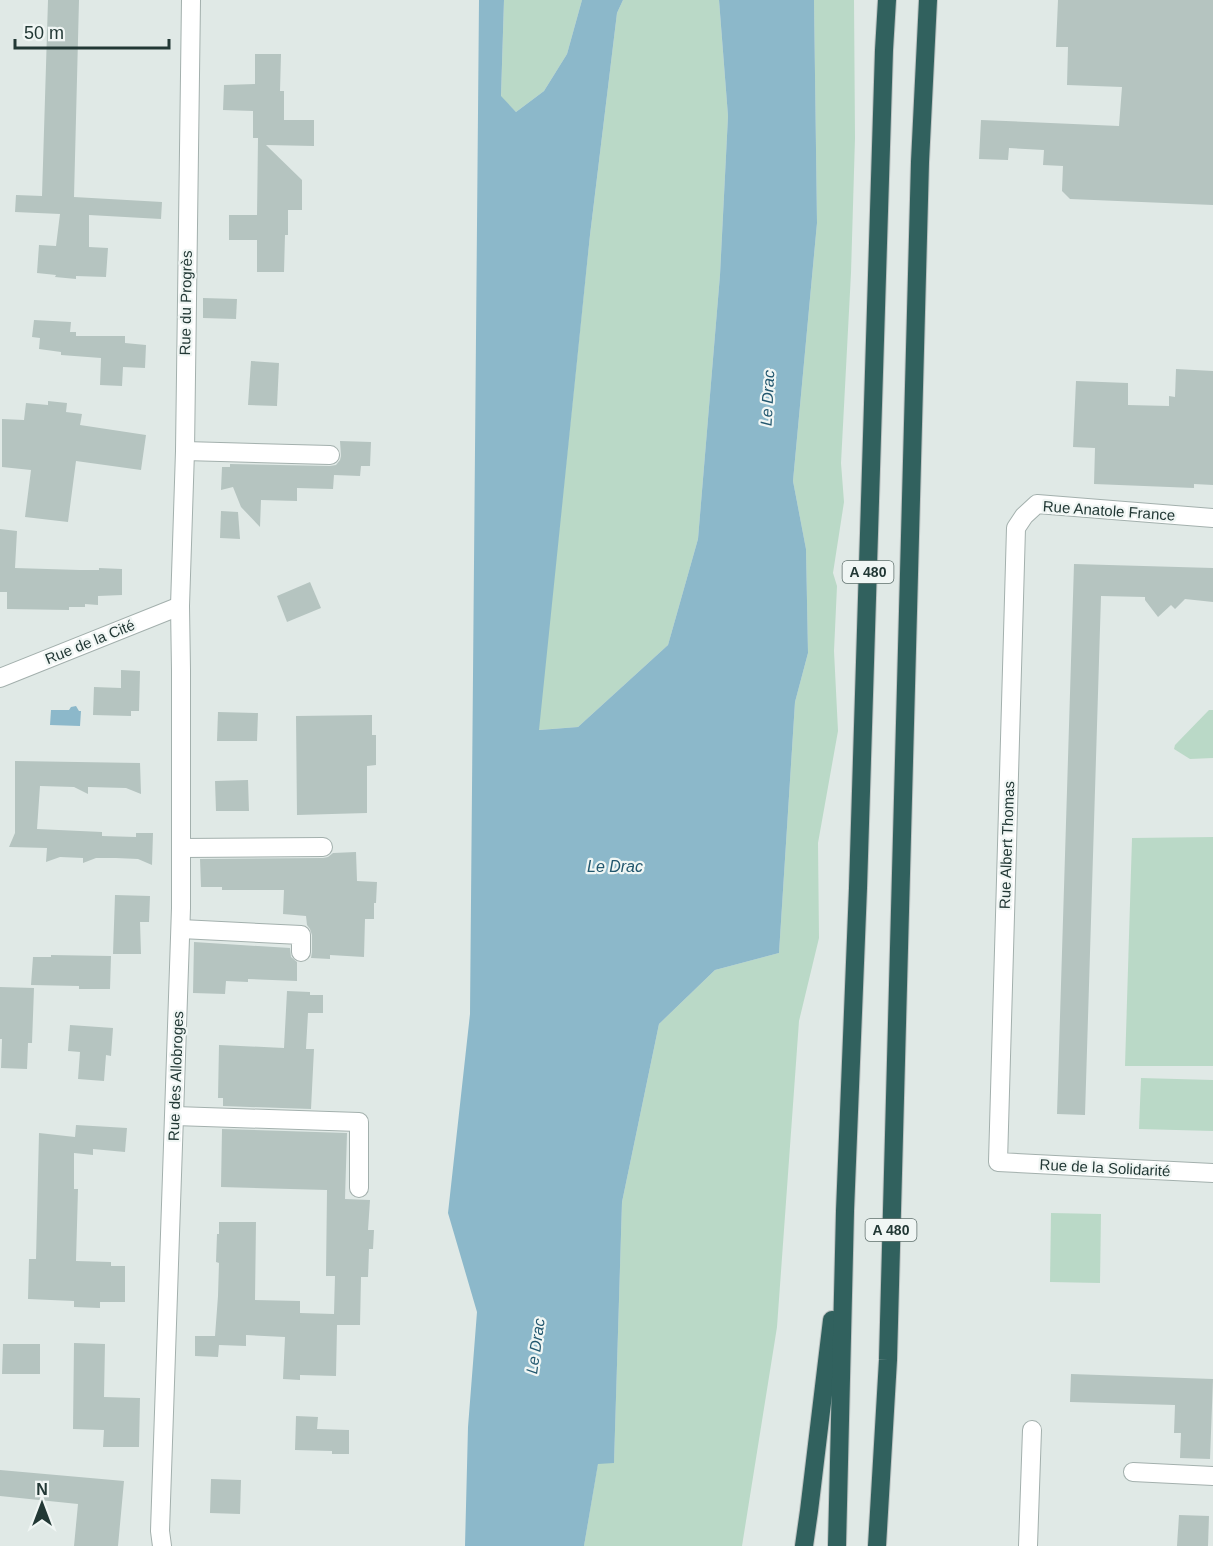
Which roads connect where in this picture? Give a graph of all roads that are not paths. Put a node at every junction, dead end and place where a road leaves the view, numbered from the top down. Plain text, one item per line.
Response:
1 (191, 0) edge
2 (886, 0) edge
3 (928, 0) edge
4 (184, 451) junction
5 (330, 455) dead end
6 (1213, 518) edge
7 (1016, 528) joint
8 (180, 606) junction
9 (0, 678) edge
10 (323, 847) dead end
11 (181, 848) junction
12 (181, 929) junction
13 (301, 952) dead end
14 (175, 1116) junction
15 (998, 1162) joint
16 (1213, 1173) edge
17 (359, 1188) dead end
18 (845, 1211) junction
19 (1032, 1430) dead end
20 (1133, 1472) dead end
21 (1213, 1476) edge
22 (162, 1546) edge
23 (804, 1546) edge
24 (837, 1546) edge
25 (877, 1546) edge
26 (1028, 1546) edge

1 - 4 street, Rue du Progrès
2 - 18 highway, A 480
3 - 25 highway, A 480
4 - 5 street
4 - 8 street, Rue du Progrès
6 - 7 street, Rue Anatole France
7 - 15 street, Rue Albert Thomas
8 - 9 street, Rue de la Cité
8 - 11 street, Rue des Allobroges
10 - 11 street
11 - 12 street, Rue des Allobroges
12 - 13 street
12 - 14 street, Rue des Allobroges
14 - 17 street
14 - 22 street, Rue des Allobroges
15 - 16 street, Rue de la Solidarité
18 - 23 highway
18 - 24 highway, A 480
19 - 26 street
20 - 21 street

